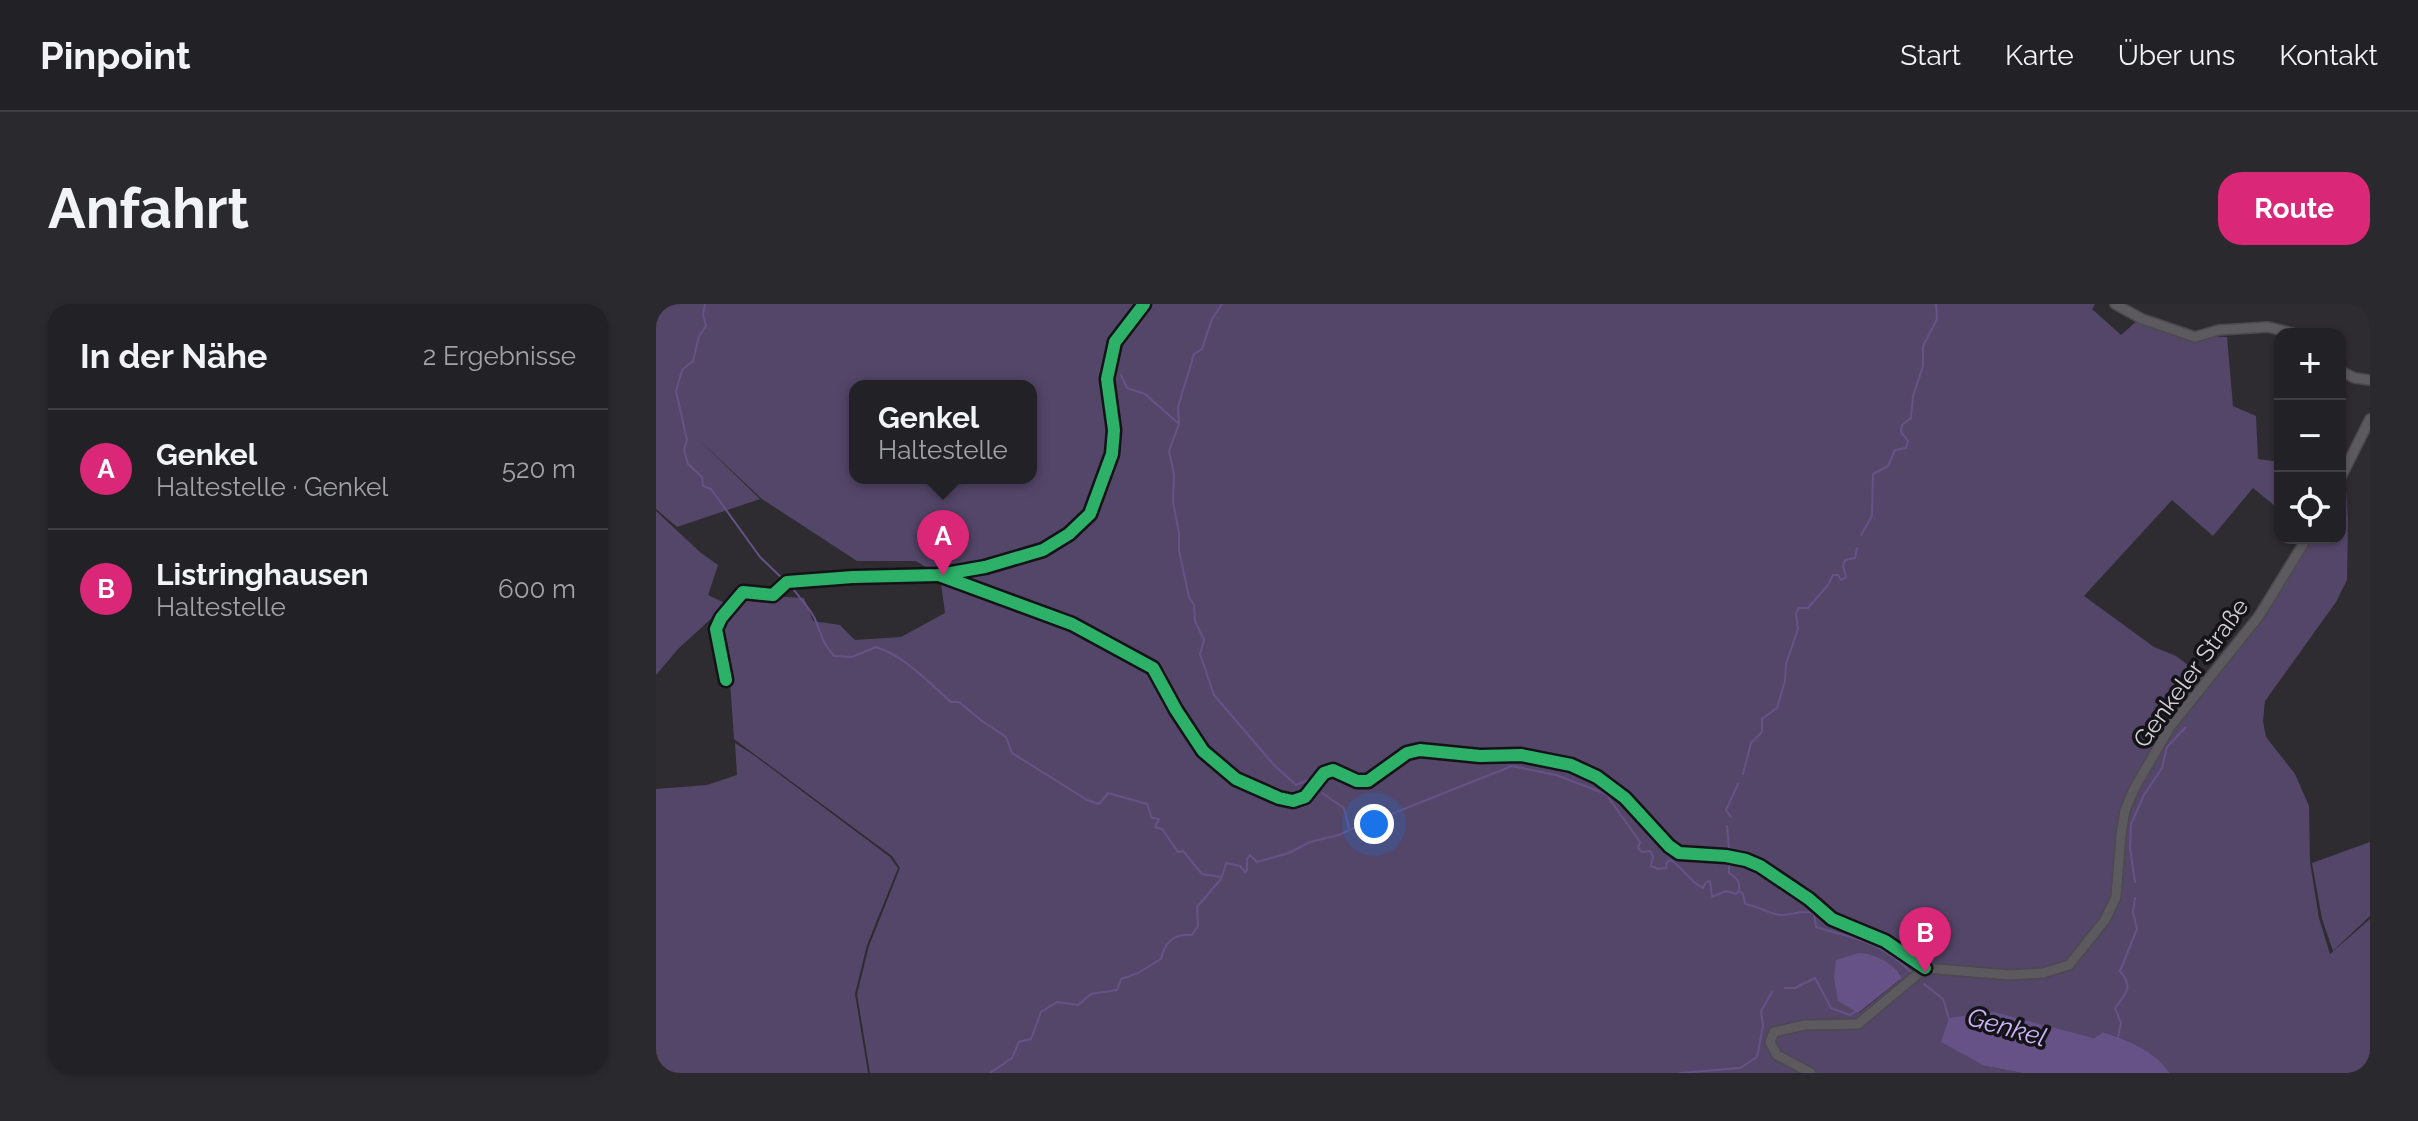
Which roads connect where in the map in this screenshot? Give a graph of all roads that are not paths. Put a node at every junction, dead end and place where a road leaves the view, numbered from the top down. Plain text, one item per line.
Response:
1 (1144, 304) edge
2 (2115, 304) edge
3 (2274, 328) edge
4 (2346, 374) edge
5 (2370, 380) edge
6 (2370, 419) edge
7 (2344, 472) edge
8 (2303, 544) edge
9 (939, 575) junction
10 (726, 680) dead end
11 (1925, 968) junction
12 (1811, 1073) edge

1 - 9 street
2 - 3 street
4 - 5 street
6 - 7 street
8 - 11 street, Genkeler Straße
9 - 10 street
9 - 11 street
11 - 12 street

